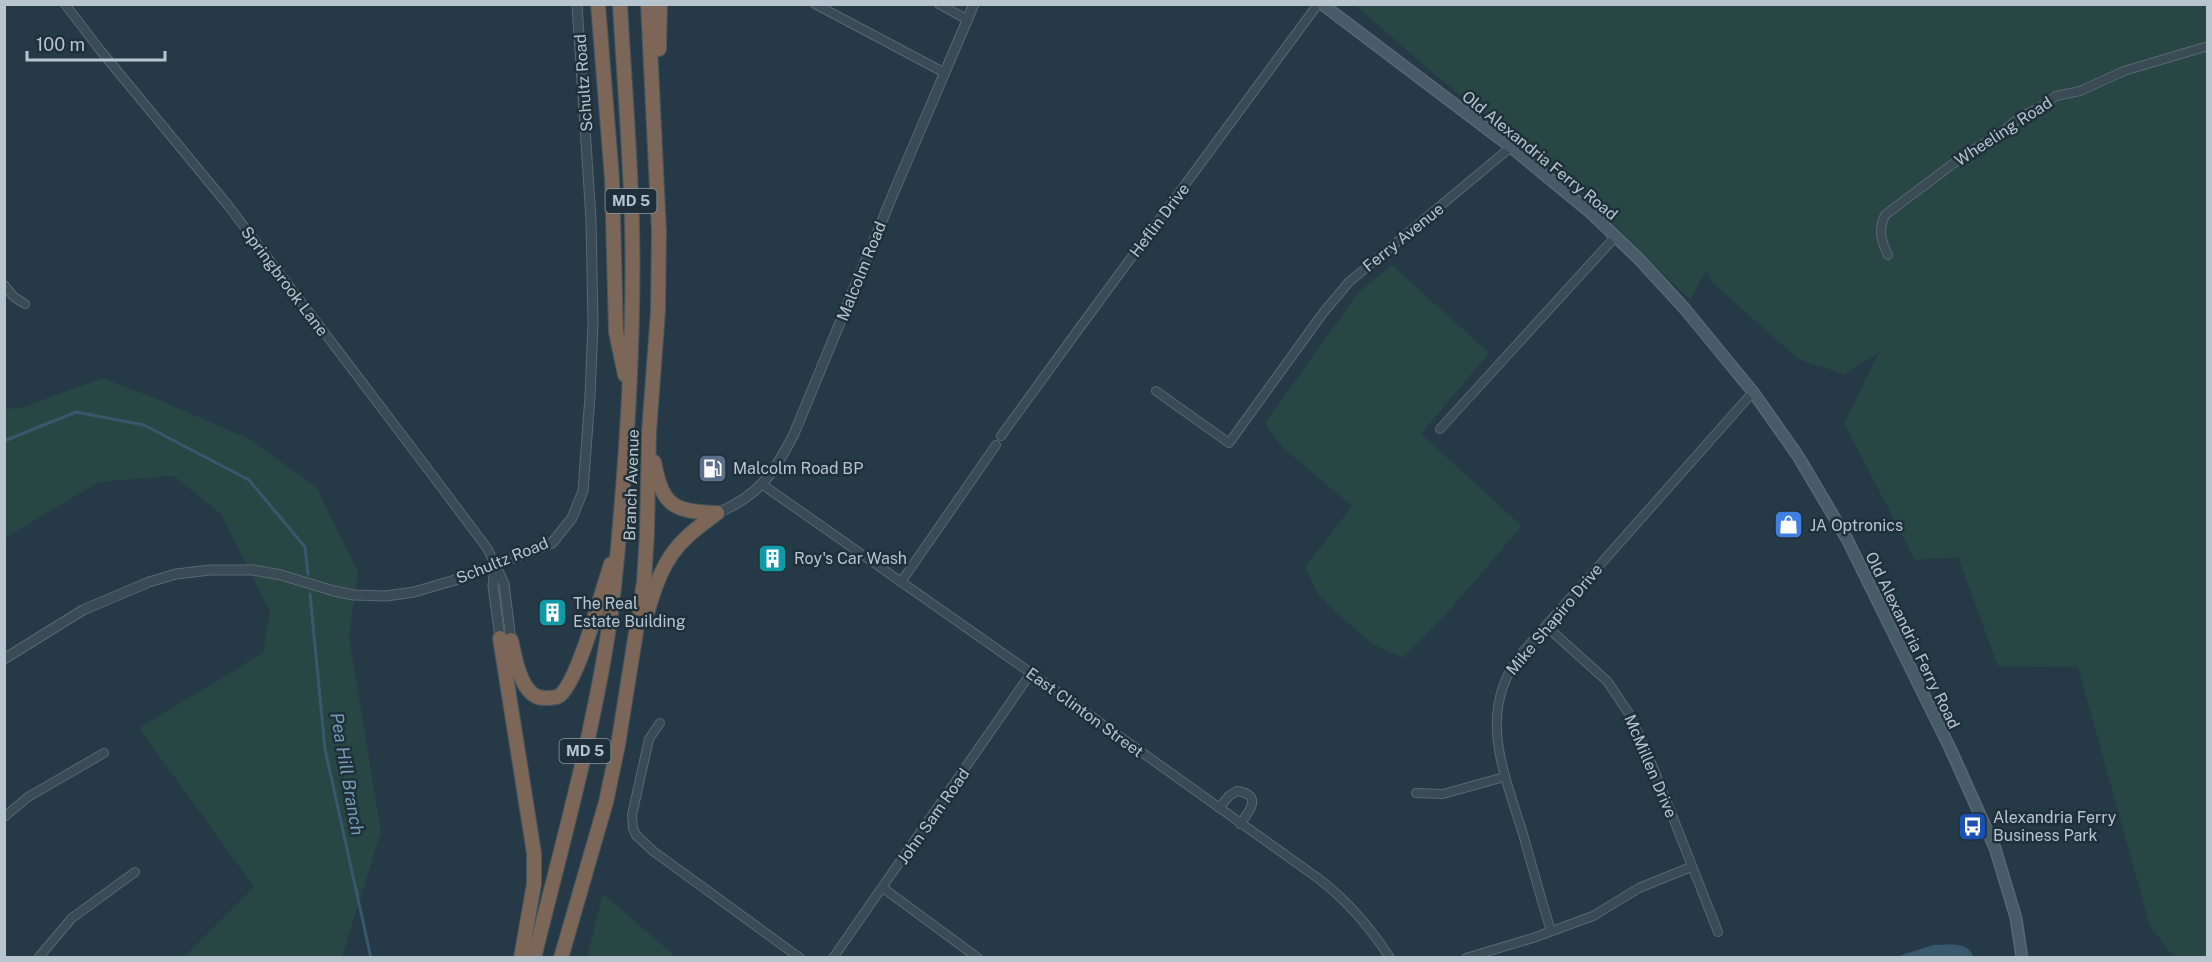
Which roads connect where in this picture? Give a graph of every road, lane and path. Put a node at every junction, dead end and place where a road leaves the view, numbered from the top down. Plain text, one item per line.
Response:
1 (65, 4) edge
2 (577, 4) edge
3 (598, 4) edge
4 (620, 4) edge
5 (648, 4) edge
6 (660, 4) edge
7 (815, 4) edge
8 (939, 4) edge
9 (974, 4) edge
10 (1321, 4) edge
11 (968, 20) junction
12 (2208, 46) edge
13 (945, 73) junction
14 (653, 129) junction
15 (1511, 147) junction
16 (1616, 236) junction
17 (1888, 255) dead end
18 (4, 285) edge
19 (25, 304) dead end
20 (1156, 392) dead end
21 (1753, 392) junction
22 (630, 398) junction
23 (1440, 429) dead end
24 (649, 432) junction
25 (1001, 436) dead end
26 (996, 445) dead end
27 (763, 485) junction
28 (717, 513) junction
29 (619, 542) junction
30 (495, 564) junction
31 (901, 582) junction
32 (1546, 626) junction
33 (505, 639) junction
34 (4, 659) edge
35 (1031, 673) junction
36 (626, 691) junction
37 (660, 723) dead end
38 (104, 753) dead end
39 (1504, 777) junction
40 (1416, 793) dead end
41 (1220, 808) junction
42 (4, 817) edge
43 (1240, 824) junction
44 (1692, 867) junction
45 (135, 872) dead end
46 (883, 888) junction
47 (1551, 931) junction
48 (1718, 932) dead end
49 (38, 957) edge
50 (521, 957) edge
51 (534, 957) edge
52 (561, 957) edge
53 (800, 957) edge
54 (833, 957) edge
55 (978, 957) edge
56 (1390, 957) edge
57 (1466, 957) edge
58 (2022, 957) edge

1 - 30 street, Springbrook Lane
2 - 30 street, Schultz Road
3 - 22 highway
4 - 22 highway, Branch Avenue / MD 5
5 - 14 highway, Branch Avenue / MD 5
6 - 14 highway
7 - 13 street
8 - 11 street
9 - 11 street, Malcolm Road
10 - 15 main road, Old Alexandria Ferry Road
10 - 25 street, Heflin Drive
11 - 13 street, Malcolm Road
12 - 17 street, Wheeling Road
13 - 27 street, Malcolm Road
14 - 24 highway, Branch Avenue / MD 5
15 - 16 main road, Old Alexandria Ferry Road
15 - 20 street, Ferry Avenue
16 - 21 main road, Old Alexandria Ferry Road
16 - 23 street
18 - 19 street
21 - 32 street, Mike Shapiro Drive
21 - 58 main road, Old Alexandria Ferry Road
22 - 29 highway, Branch Avenue / MD 5
24 - 28 highway
24 - 36 highway, Branch Avenue / MD 5
26 - 31 street
27 - 28 street, Malcolm Road
27 - 31 street, East Clinton Street
28 - 36 highway
29 - 33 highway
29 - 51 highway, Branch Avenue / MD 5
30 - 33 street
30 - 34 street, Schultz Road
31 - 35 street, East Clinton Street
32 - 39 street, Mike Shapiro Drive
32 - 44 street, McMillen Drive
33 - 50 highway
35 - 41 street, East Clinton Street
35 - 46 street, John Sam Road
36 - 52 highway, Branch Avenue / MD 5
37 - 53 street
38 - 42 street
39 - 40 street
39 - 47 street, Mike Shapiro Drive
41 - 43 street, East Clinton Street
41 - 43 street
43 - 56 street, East Clinton Street
44 - 47 street
44 - 48 street, McMillen Drive
45 - 49 street
46 - 54 street, John Sam Road
46 - 55 street
47 - 57 street

